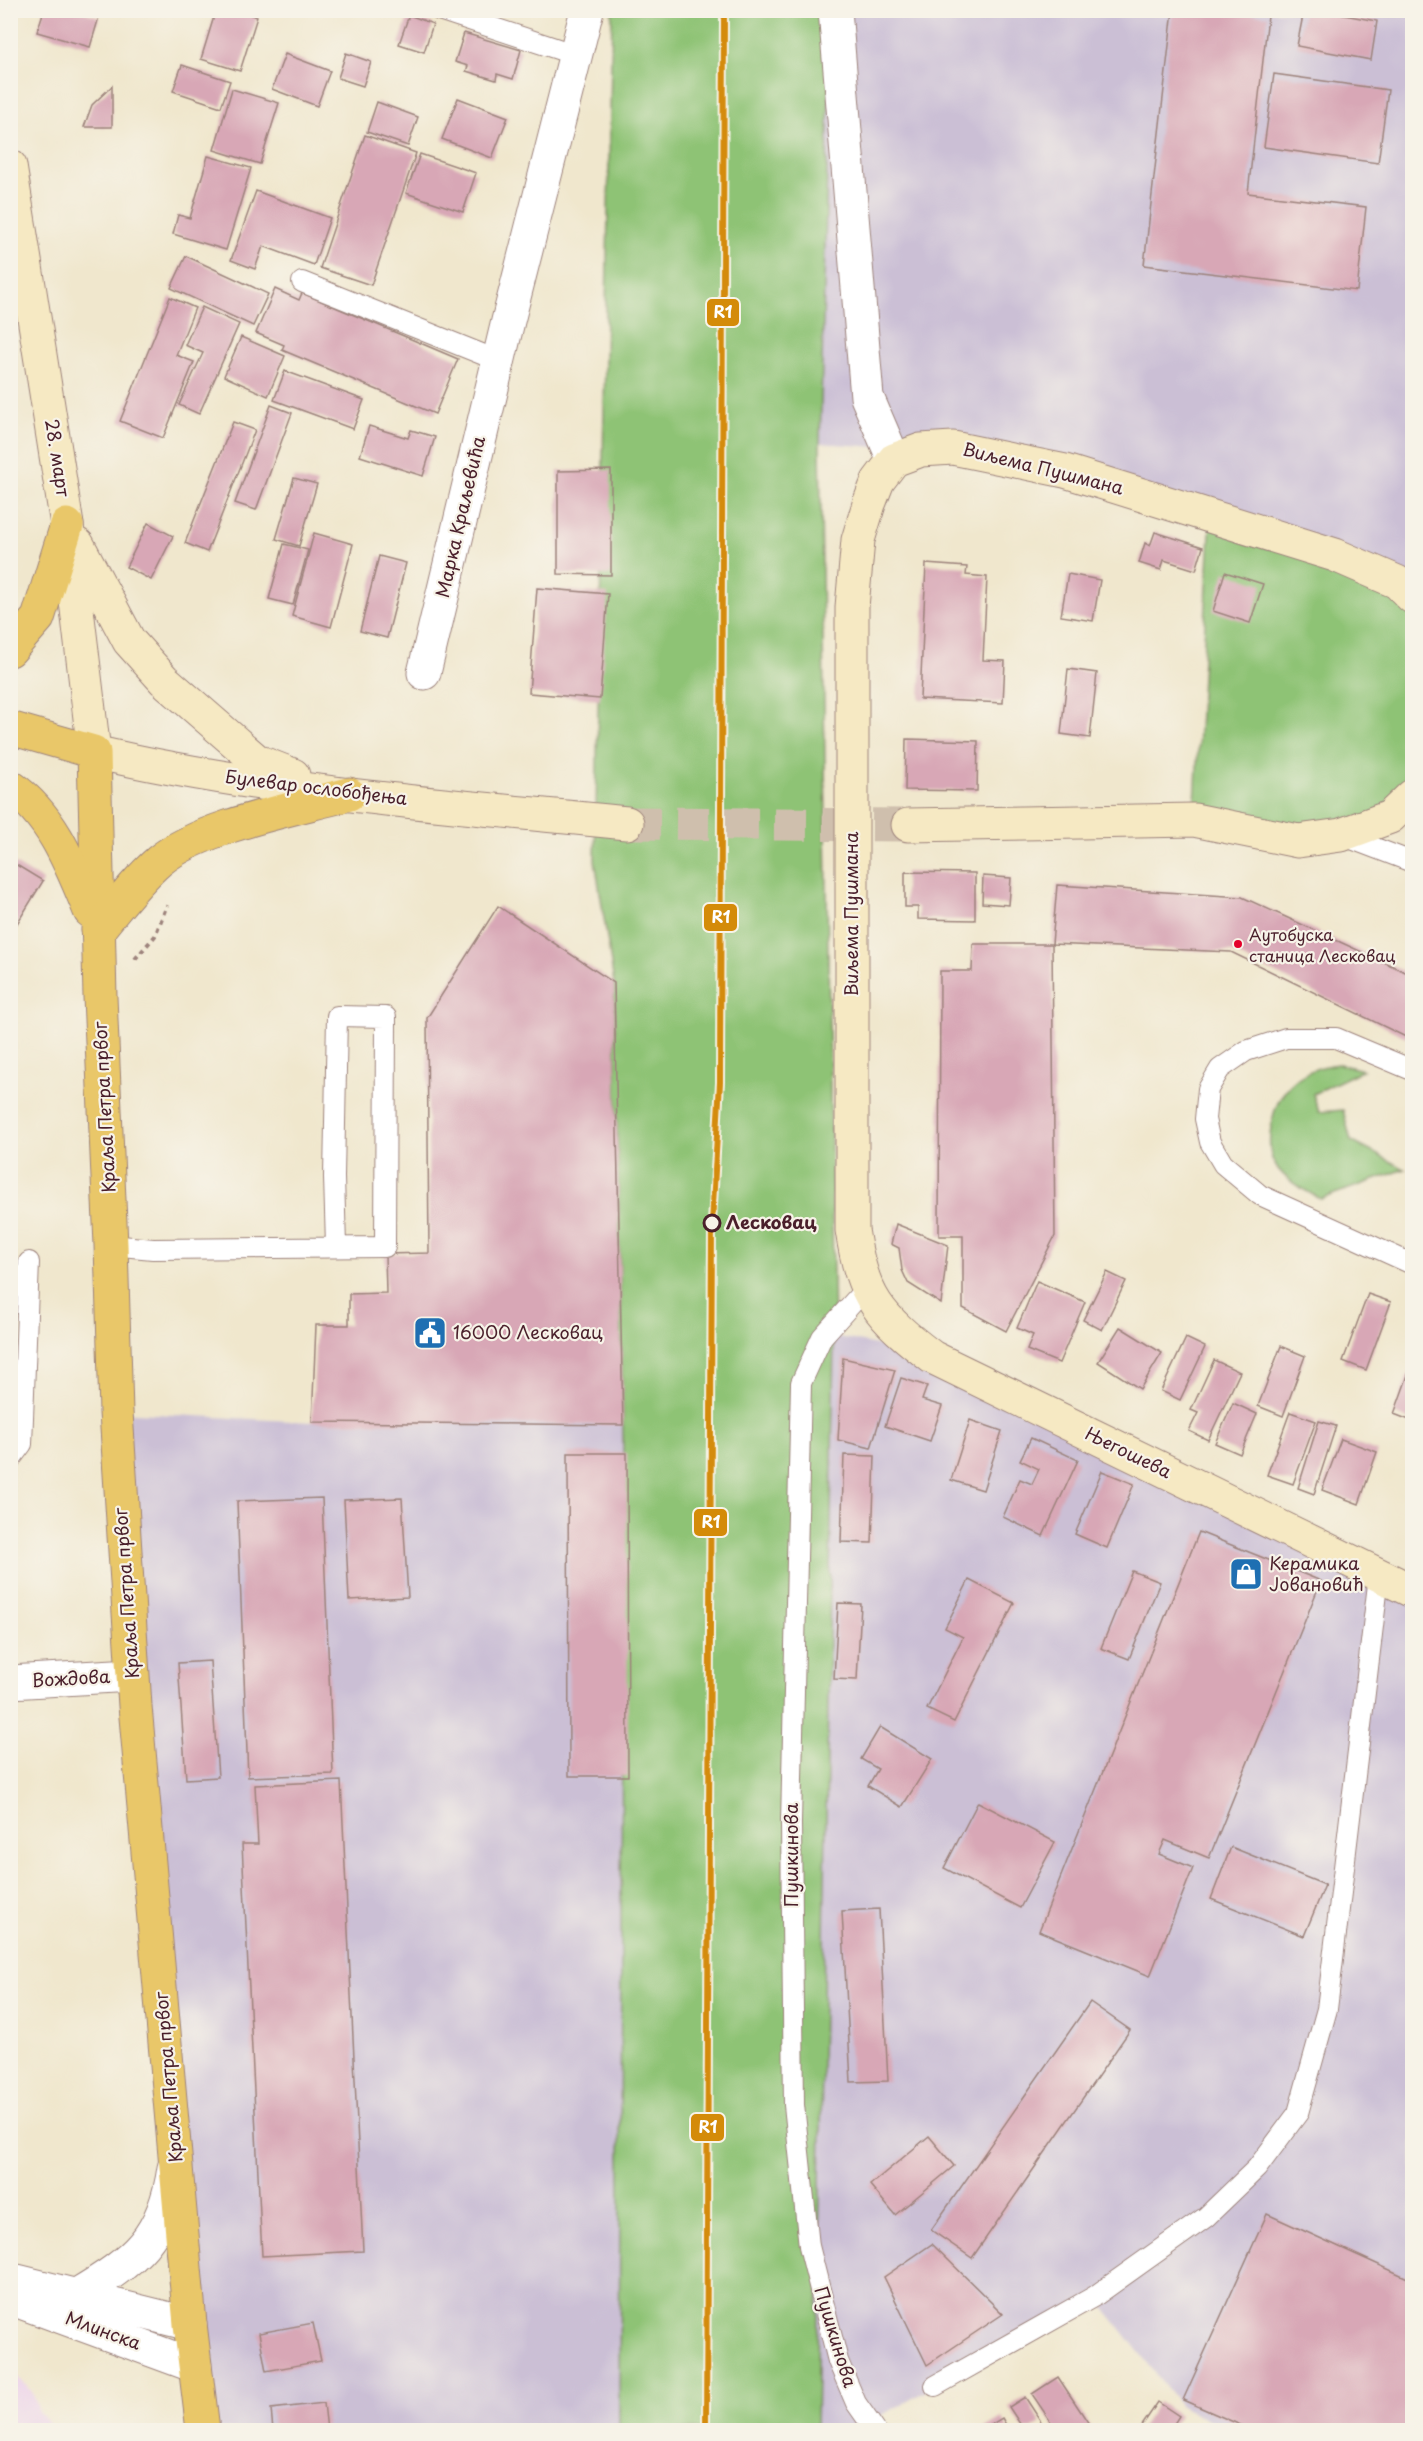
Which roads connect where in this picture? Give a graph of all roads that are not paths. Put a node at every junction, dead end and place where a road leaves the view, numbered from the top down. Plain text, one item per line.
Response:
1 (439, 10) edge
2 (587, 10) edge
3 (836, 10) edge
4 (576, 55) junction
5 (10, 166) edge
6 (302, 282) dead end
7 (498, 361) junction
8 (894, 460) junction
9 (67, 525) junction
10 (1413, 597) edge
11 (10, 650) edge
12 (424, 673) dead end
13 (10, 728) edge
14 (94, 752) junction
15 (10, 786) edge
16 (349, 794) junction
17 (1413, 796) edge
18 (627, 823) tunnel mouth
19 (908, 825) tunnel mouth
20 (1341, 835) junction
21 (1413, 862) edge
22 (98, 930) junction
23 (1413, 1070) edge
24 (111, 1245) junction
25 (336, 1246) junction
26 (29, 1262) dead end
27 (1413, 1264) edge
28 (866, 1287) junction
29 (10, 1460) edge
30 (1379, 1576) junction
31 (1413, 1591) edge
32 (132, 1675) junction
33 (10, 1683) edge
34 (176, 2154) junction
35 (10, 2280) edge
36 (77, 2295) junction
37 (10, 2298) edge
38 (190, 2324) junction
39 (195, 2366) junction
40 (935, 2386) dead end
41 (203, 2430) edge
42 (875, 2430) edge

1 - 4 lane
2 - 4 street, Марка Краљевића
3 - 8 street
4 - 7 street, Марка Краљевића
5 - 9 street, 28. март
6 - 7 lane
7 - 12 street, Марка Краљевића
8 - 10 street, Виљема Пушмана
8 - 28 street, Виљема Пушмана
9 - 11 main road
9 - 14 street, 28. март
9 - 16 street
13 - 14 main road, Булевар ослобођења
14 - 16 street, Булевар ослобођења
14 - 22 main road, Краља Петра првог
15 - 22 main road
16 - 18 street, Булевар ослобођења
16 - 22 main road
17 - 20 street
19 - 20 street
20 - 21 lane
22 - 24 main road, Краља Петра првог
23 - 27 lane
24 - 25 lane
24 - 32 main road, Краља Петра првог
25 - 25 lane
26 - 29 lane
28 - 30 street, Његошева
28 - 42 lane, Пушкинова
30 - 31 street, Његошева
30 - 40 lane
32 - 33 street, Вождова
32 - 34 main road, Краља Петра првог
34 - 36 street
34 - 38 main road, Краља Петра првог
35 - 36 street
36 - 38 street
37 - 39 street, Млинска
38 - 39 main road, Краља Петра првог
39 - 41 main road, Краља Петра првог

